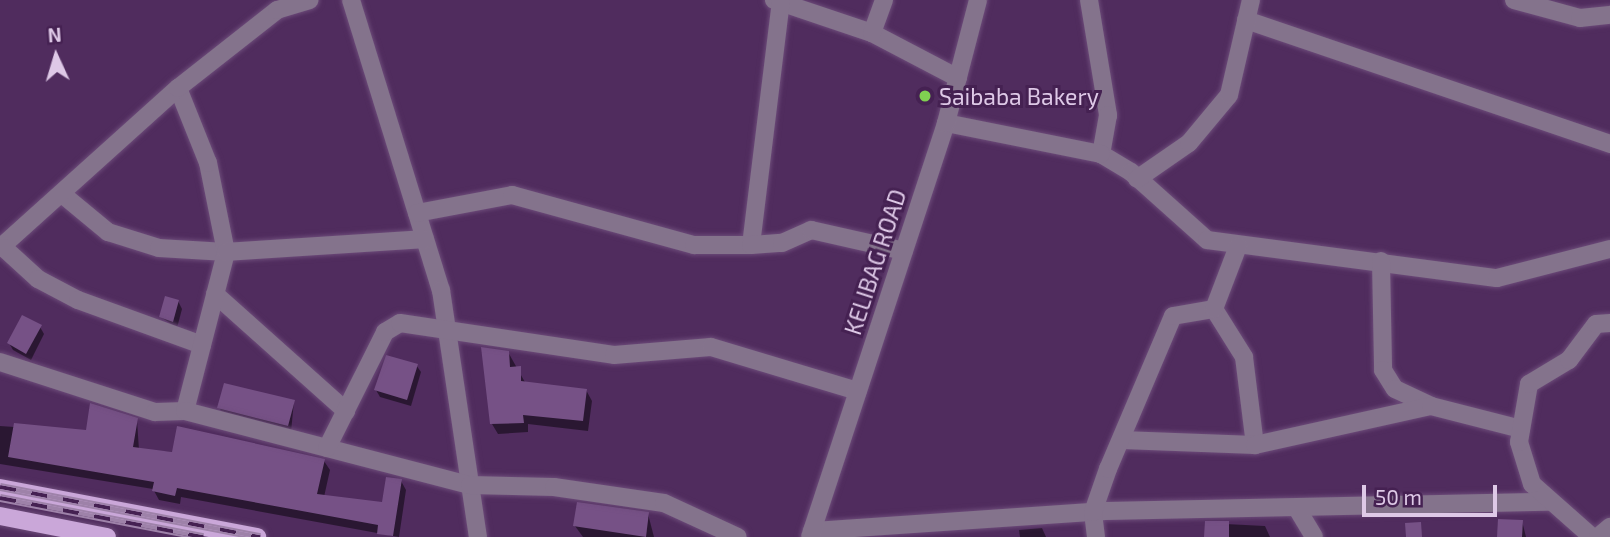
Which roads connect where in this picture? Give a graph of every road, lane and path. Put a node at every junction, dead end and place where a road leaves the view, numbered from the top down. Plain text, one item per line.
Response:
1 (309, 0) edge
2 (351, 0) edge
3 (884, 0) edge
4 (978, 0) edge
5 (1089, 0) edge
6 (1251, 0) edge
7 (1514, 0) edge
8 (778, 1) edge
9 (1610, 15) edge
10 (1246, 20) junction
11 (872, 33) junction
12 (958, 78) junction
13 (178, 88) junction
14 (946, 123) junction
15 (1610, 144) edge
16 (1101, 154) junction
17 (1138, 179) junction
18 (62, 194) junction
19 (417, 213) junction
20 (425, 239) junction
21 (751, 245) junction
22 (1238, 246) junction
23 (2, 248) edge
24 (1610, 249) edge
25 (904, 251) junction
26 (226, 252) junction
27 (1381, 261) junction
28 (215, 293) junction
29 (1214, 309) junction
30 (1610, 323) edge
31 (447, 329) junction
32 (202, 345) junction
33 (0, 362) edge
34 (858, 391) junction
35 (1431, 406) junction
36 (185, 411) junction
37 (346, 411) junction
38 (1521, 429) junction
39 (1122, 440) junction
40 (1255, 445) junction
41 (327, 448) junction
42 (470, 485) junction
43 (0, 488) edge
44 (1549, 502) junction
45 (1298, 510) junction
46 (1093, 512) junction
47 (0, 516) edge
48 (1610, 527) edge
49 (811, 534) edge
50 (107, 537) edge
51 (257, 537) edge
52 (478, 537) edge
53 (738, 537) edge
54 (1096, 537) edge
55 (1314, 537) edge
56 (1592, 537) edge
57 (1598, 537) edge

1 - 13 street
2 - 19 street
3 - 11 street
4 - 12 street, KELIBAG ROAD
5 - 16 street
6 - 10 street
7 - 9 street
8 - 11 street
8 - 21 street
10 - 15 street
10 - 17 street
11 - 12 street
12 - 14 street, KELIBAG ROAD
13 - 18 street
13 - 26 street
14 - 16 street
14 - 25 street, KELIBAG ROAD
16 - 17 street
17 - 22 street
18 - 23 street
18 - 26 street
19 - 20 street
19 - 21 street
20 - 26 street
20 - 31 street
21 - 25 street
22 - 27 street
22 - 29 street
23 - 32 street
24 - 27 street
25 - 34 street, KELIBAG ROAD
26 - 28 street
27 - 35 street
28 - 32 street
28 - 37 street
29 - 39 street
29 - 40 street
30 - 38 street
31 - 34 street
31 - 37 street
31 - 42 street
32 - 36 street
33 - 36 street
34 - 49 street, KELIBAG ROAD
35 - 38 street
35 - 40 street
36 - 41 street
37 - 41 street
38 - 44 street
39 - 40 street
39 - 46 street
41 - 42 street
42 - 52 street
42 - 53 street
43 - 51 main road
44 - 45 street
44 - 56 street
45 - 46 street
45 - 55 street
46 - 49 street
46 - 54 street
47 - 50 main road
48 - 57 street

